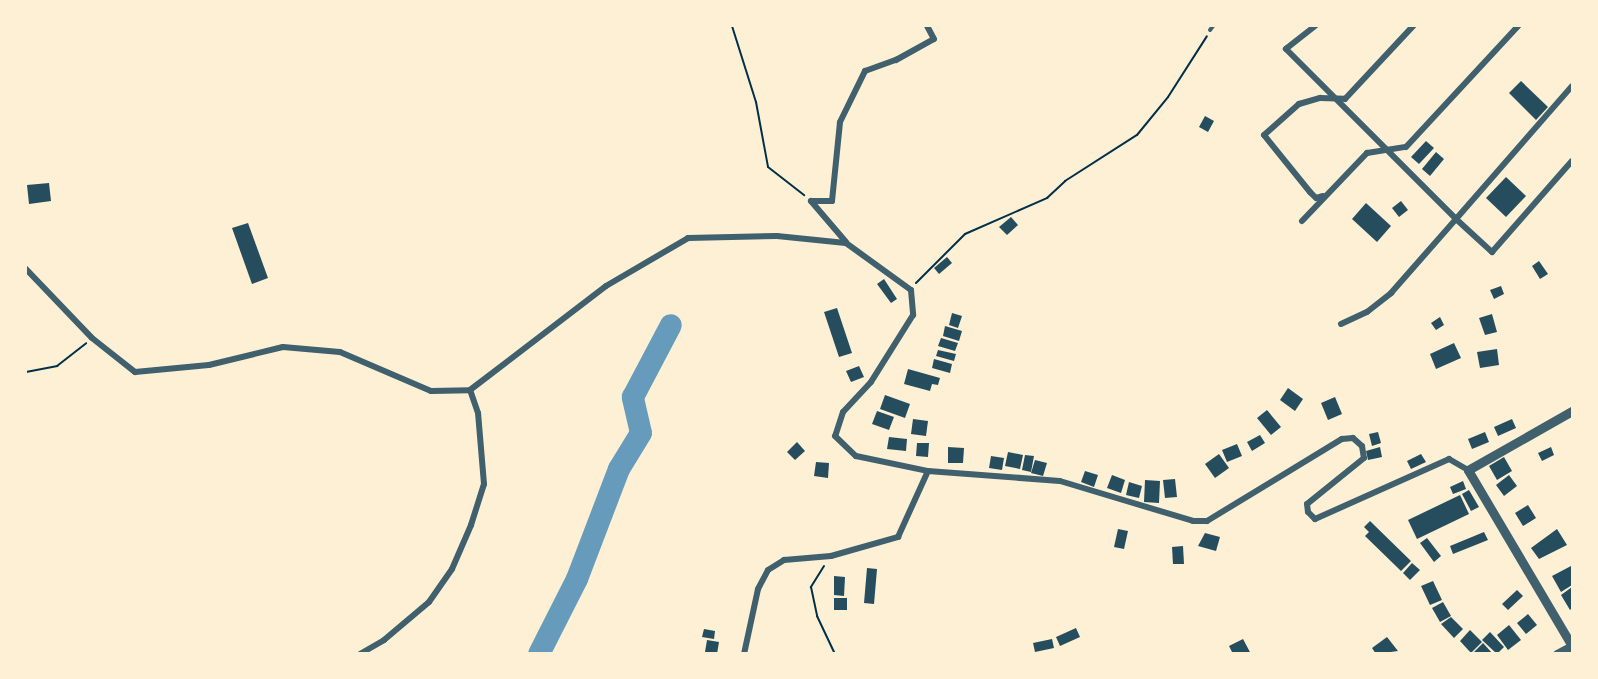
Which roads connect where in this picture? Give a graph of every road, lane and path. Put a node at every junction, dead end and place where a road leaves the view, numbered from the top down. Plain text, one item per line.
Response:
1 (732, 26) edge
2 (927, 26) edge
3 (1315, 26) edge
4 (1413, 26) edge
5 (1518, 26) edge
6 (1211, 28) edge
7 (1572, 86) edge
8 (1332, 98) junction
9 (1385, 150) junction
10 (1572, 161) edge
11 (1324, 196) junction
12 (811, 201) junction
13 (1456, 219) junction
14 (1302, 221) dead end
15 (846, 243) junction
16 (26, 269) edge
17 (911, 290) junction
18 (1341, 324) dead end
19 (92, 338) junction
20 (26, 372) edge
21 (470, 390) junction
22 (1572, 411) edge
23 (1468, 470) junction
24 (928, 471) junction
25 (831, 556) junction
26 (1572, 646) edge
27 (360, 654) edge
28 (744, 654) edge
29 (835, 654) edge
30 (1557, 654) edge

1 - 12 path
2 - 12 street
3 - 8 street
4 - 8 street
5 - 9 street
6 - 17 path
7 - 13 street
8 - 9 street
8 - 11 street
9 - 11 street
9 - 13 street
10 - 13 street
11 - 14 street
12 - 15 street
13 - 18 street
15 - 17 street
15 - 21 street
16 - 19 street
17 - 24 street
19 - 20 path
19 - 21 street
21 - 27 street
22 - 23 street
23 - 24 street
23 - 26 street
24 - 25 street
25 - 28 street
25 - 29 path
26 - 30 street

